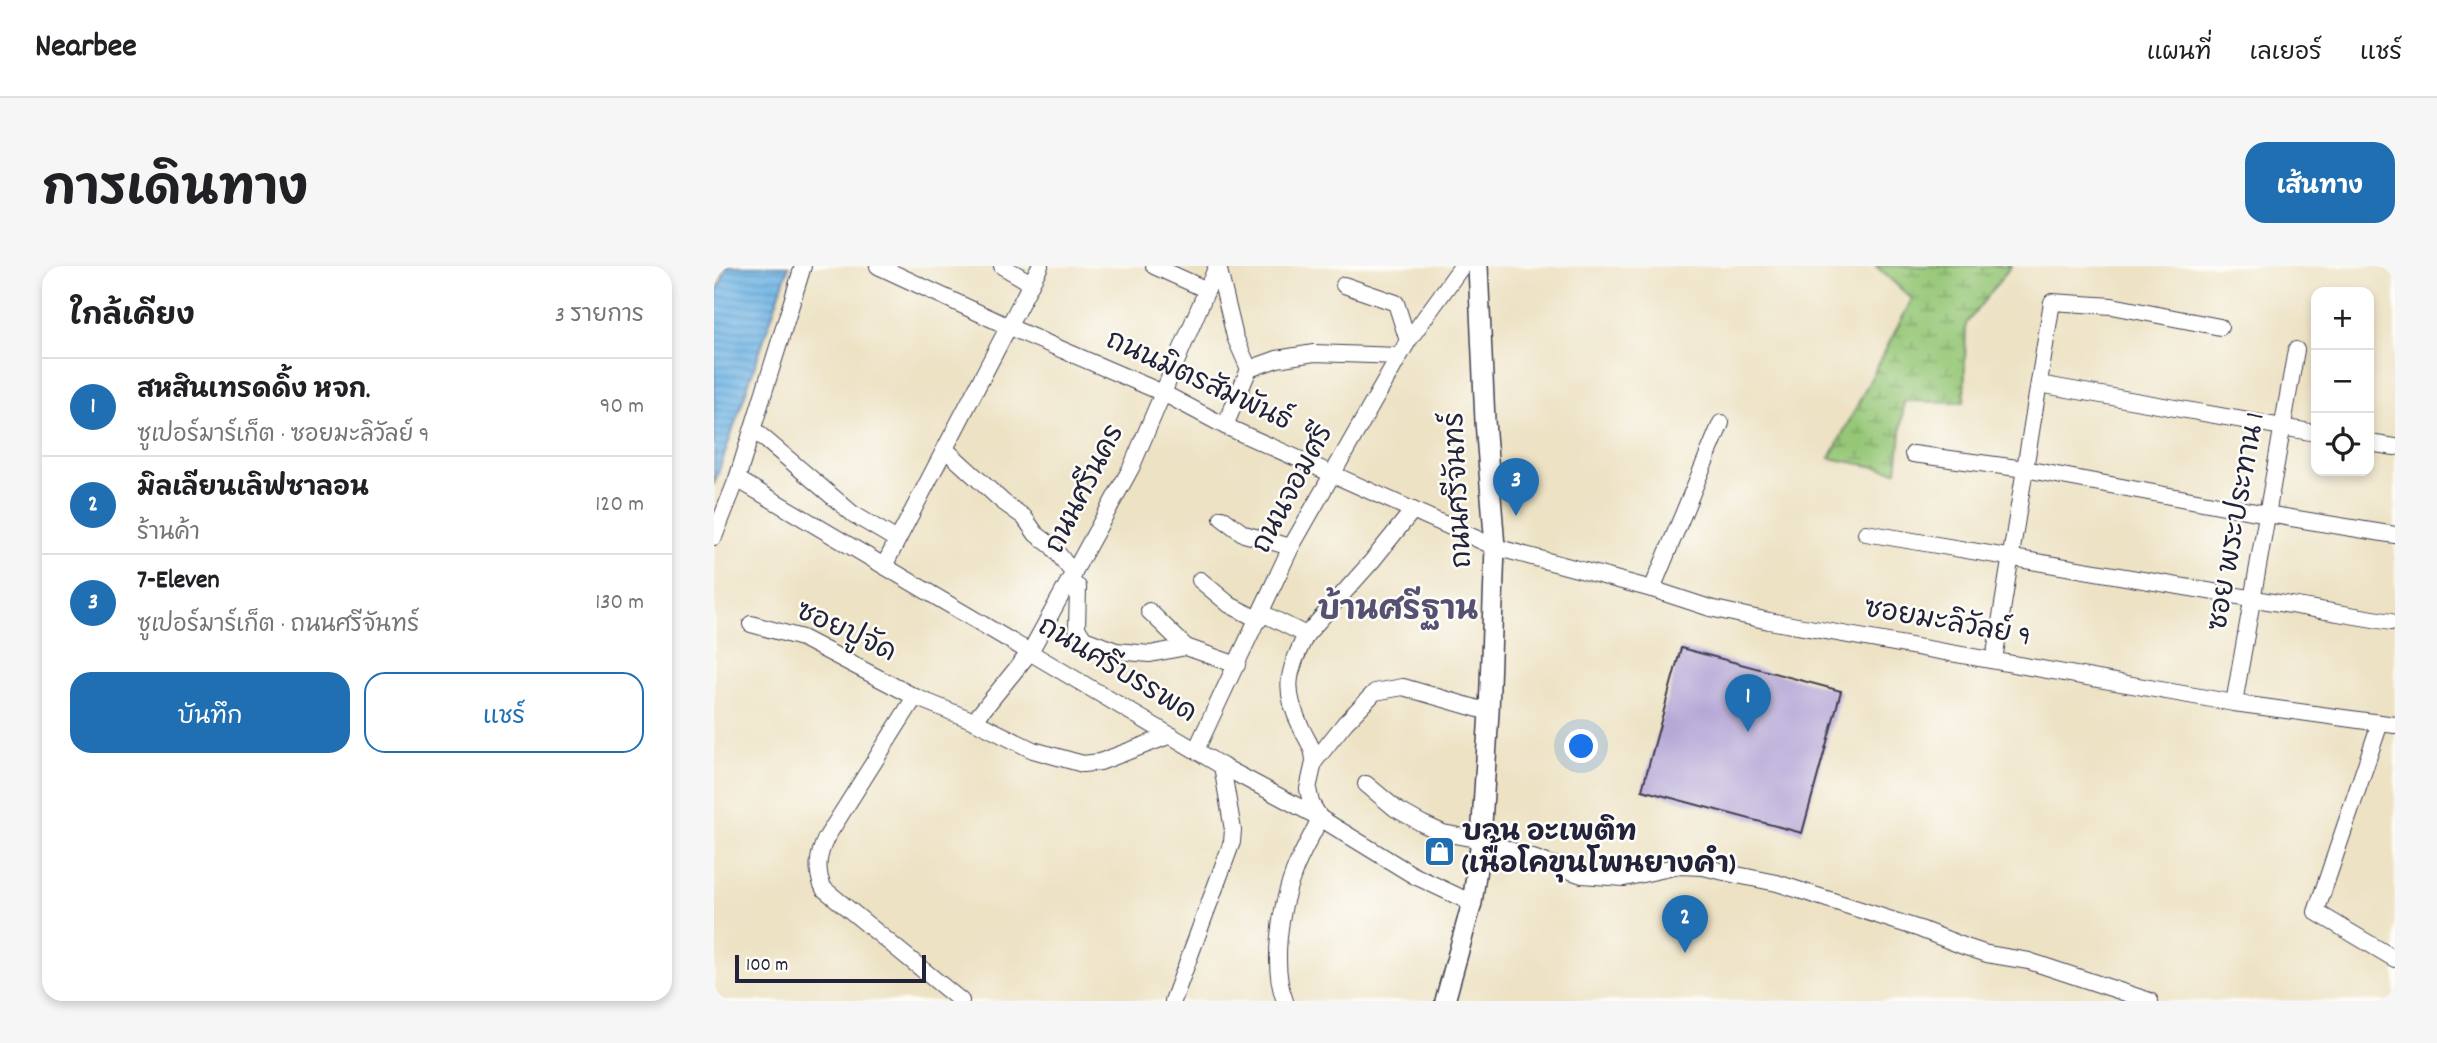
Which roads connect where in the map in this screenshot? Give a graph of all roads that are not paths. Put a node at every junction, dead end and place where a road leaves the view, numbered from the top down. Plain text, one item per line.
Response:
1 (803, 266) edge
2 (878, 266) edge
3 (1002, 266) edge
4 (1040, 266) edge
5 (1154, 266) edge
6 (1218, 266) edge
7 (1462, 266) edge
8 (1478, 266) edge
9 (1031, 283) junction
10 (1344, 285) dead end
11 (1207, 290) junction
12 (1007, 326) junction
13 (2220, 327) dead end
14 (1408, 341) junction
15 (2296, 350) dead end
16 (1399, 356) junction
17 (1249, 369) junction
18 (2039, 384) junction
19 (1163, 393) junction
20 (1721, 423) dead end
21 (1225, 426) junction
22 (2282, 427) junction
23 (753, 429) junction
24 (2311, 432) edge
25 (2374, 444) edge
26 (2395, 447) edge
27 (945, 449) junction
28 (1913, 454) dead end
29 (2025, 468) junction
30 (1331, 474) junction
31 (737, 479) junction
32 (1413, 510) junction
33 (2267, 514) junction
34 (1222, 518) dead end
35 (1866, 533) dead end
36 (2395, 535) edge
37 (714, 537) edge
38 (897, 540) junction
39 (1291, 547) junction
40 (1495, 547) junction
41 (2011, 557) junction
42 (884, 566) junction
43 (1072, 578) junction
44 (1200, 580) dead end
45 (1652, 589) junction
46 (2252, 600) junction
47 (1149, 611) dead end
48 (1260, 617) junction
49 (2391, 622) dead end
50 (751, 624) dead end
51 (1306, 635) junction
52 (1186, 647) junction
53 (1030, 652) junction
54 (1994, 660) junction
55 (1237, 665) junction
56 (915, 697) junction
57 (2234, 703) junction
58 (1489, 712) junction
59 (974, 721) junction
60 (2388, 724) edge
61 (1171, 735) junction
62 (1196, 750) junction
63 (1314, 762) junction
64 (1222, 766) junction
65 (1366, 784) dead end
66 (1320, 818) junction
67 (1481, 840) junction
68 (1472, 903) junction
69 (2395, 959) edge
70 (961, 1001) edge
71 (1173, 1001) edge
72 (1285, 1001) edge
73 (1445, 1001) edge
74 (2150, 1001) edge

1 - 23 street
2 - 12 street, ถนนมิตรสัมพันธ์
3 - 9 street
4 - 9 street
5 - 11 street
6 - 11 street, ถนนศรีนคร
6 - 17 street
7 - 14 street, ถนนจอมศรี
8 - 40 main road, ถนนศรีจันทร์
9 - 12 street
10 - 14 street
11 - 19 street, ถนนศรีนคร
12 - 19 street, ถนนมิตรสัมพันธ์
12 - 27 street
13 - 18 street
14 - 16 street, ถนนจอมศรี
15 - 22 street, ซอย พระประทาน 1
16 - 17 street
16 - 30 street, ถนนจอมศรี
17 - 21 street
18 - 22 street
18 - 29 street
19 - 21 street, ถนนมิตรสัมพันธ์
19 - 43 street, ถนนศรีนคร
20 - 45 street
21 - 30 street, ถนนมิตรสัมพันธ์
22 - 24 street
22 - 33 street, ซอย พระประทาน 1
23 - 31 street
23 - 38 street
25 - 26 street
27 - 38 street
27 - 43 street
28 - 29 street
29 - 33 street
29 - 41 street
30 - 32 street, ถนนมิตรสัมพันธ์
30 - 39 street, ถนนจอมศรี
31 - 37 street
31 - 42 street, ถนนศรีบรรพด
32 - 40 street, ถนนมิตรสัมพันธ์
32 - 51 street
33 - 36 street
33 - 46 street, ซอย พระประทาน 1
34 - 39 street
35 - 41 street
38 - 42 street
39 - 48 street, ถนนจอมศรี
40 - 45 street, ซอยมะลิวัลย์ 9
40 - 58 main road, ถนนศรีจันทร์
41 - 46 street
41 - 54 street
42 - 53 street, ถนนศรีบรรพด
43 - 52 street
43 - 53 street, ถนนศรีนคร
44 - 48 street
45 - 54 street, ซอยมะลิวัลย์ 9
46 - 49 street
46 - 57 street, ซอย พระประทาน 1
47 - 52 street
48 - 51 street
48 - 55 street, ถนนจอมศรี
50 - 56 street, ซอยปูจัด
51 - 63 street
52 - 55 street
53 - 59 street, ถนนศรีนคร
53 - 61 street, ถนนศรีบรรพด
54 - 57 street, ซอยมะลิวัลย์ 9
55 - 62 street, ถนนจอมศรี
56 - 59 street, ซอยปูจัด
56 - 70 street
57 - 60 street, ซอยมะลิวัลย์ 9
58 - 63 street
58 - 67 main road, ถนนศรีจันทร์
59 - 61 street, ซอยปูจัด
60 - 69 street
61 - 62 street, ถนนศรีบรรพด
62 - 64 street, ถนนศรีบรรพด
63 - 66 street
64 - 66 street, ถนนศรีบรรพด
64 - 71 street
65 - 67 street
66 - 68 street, ถนนศรีบรรพด
66 - 72 street
67 - 68 main road, ถนนศรีจันทร์
67 - 74 street
68 - 73 main road, ถนนศรีจันทร์

